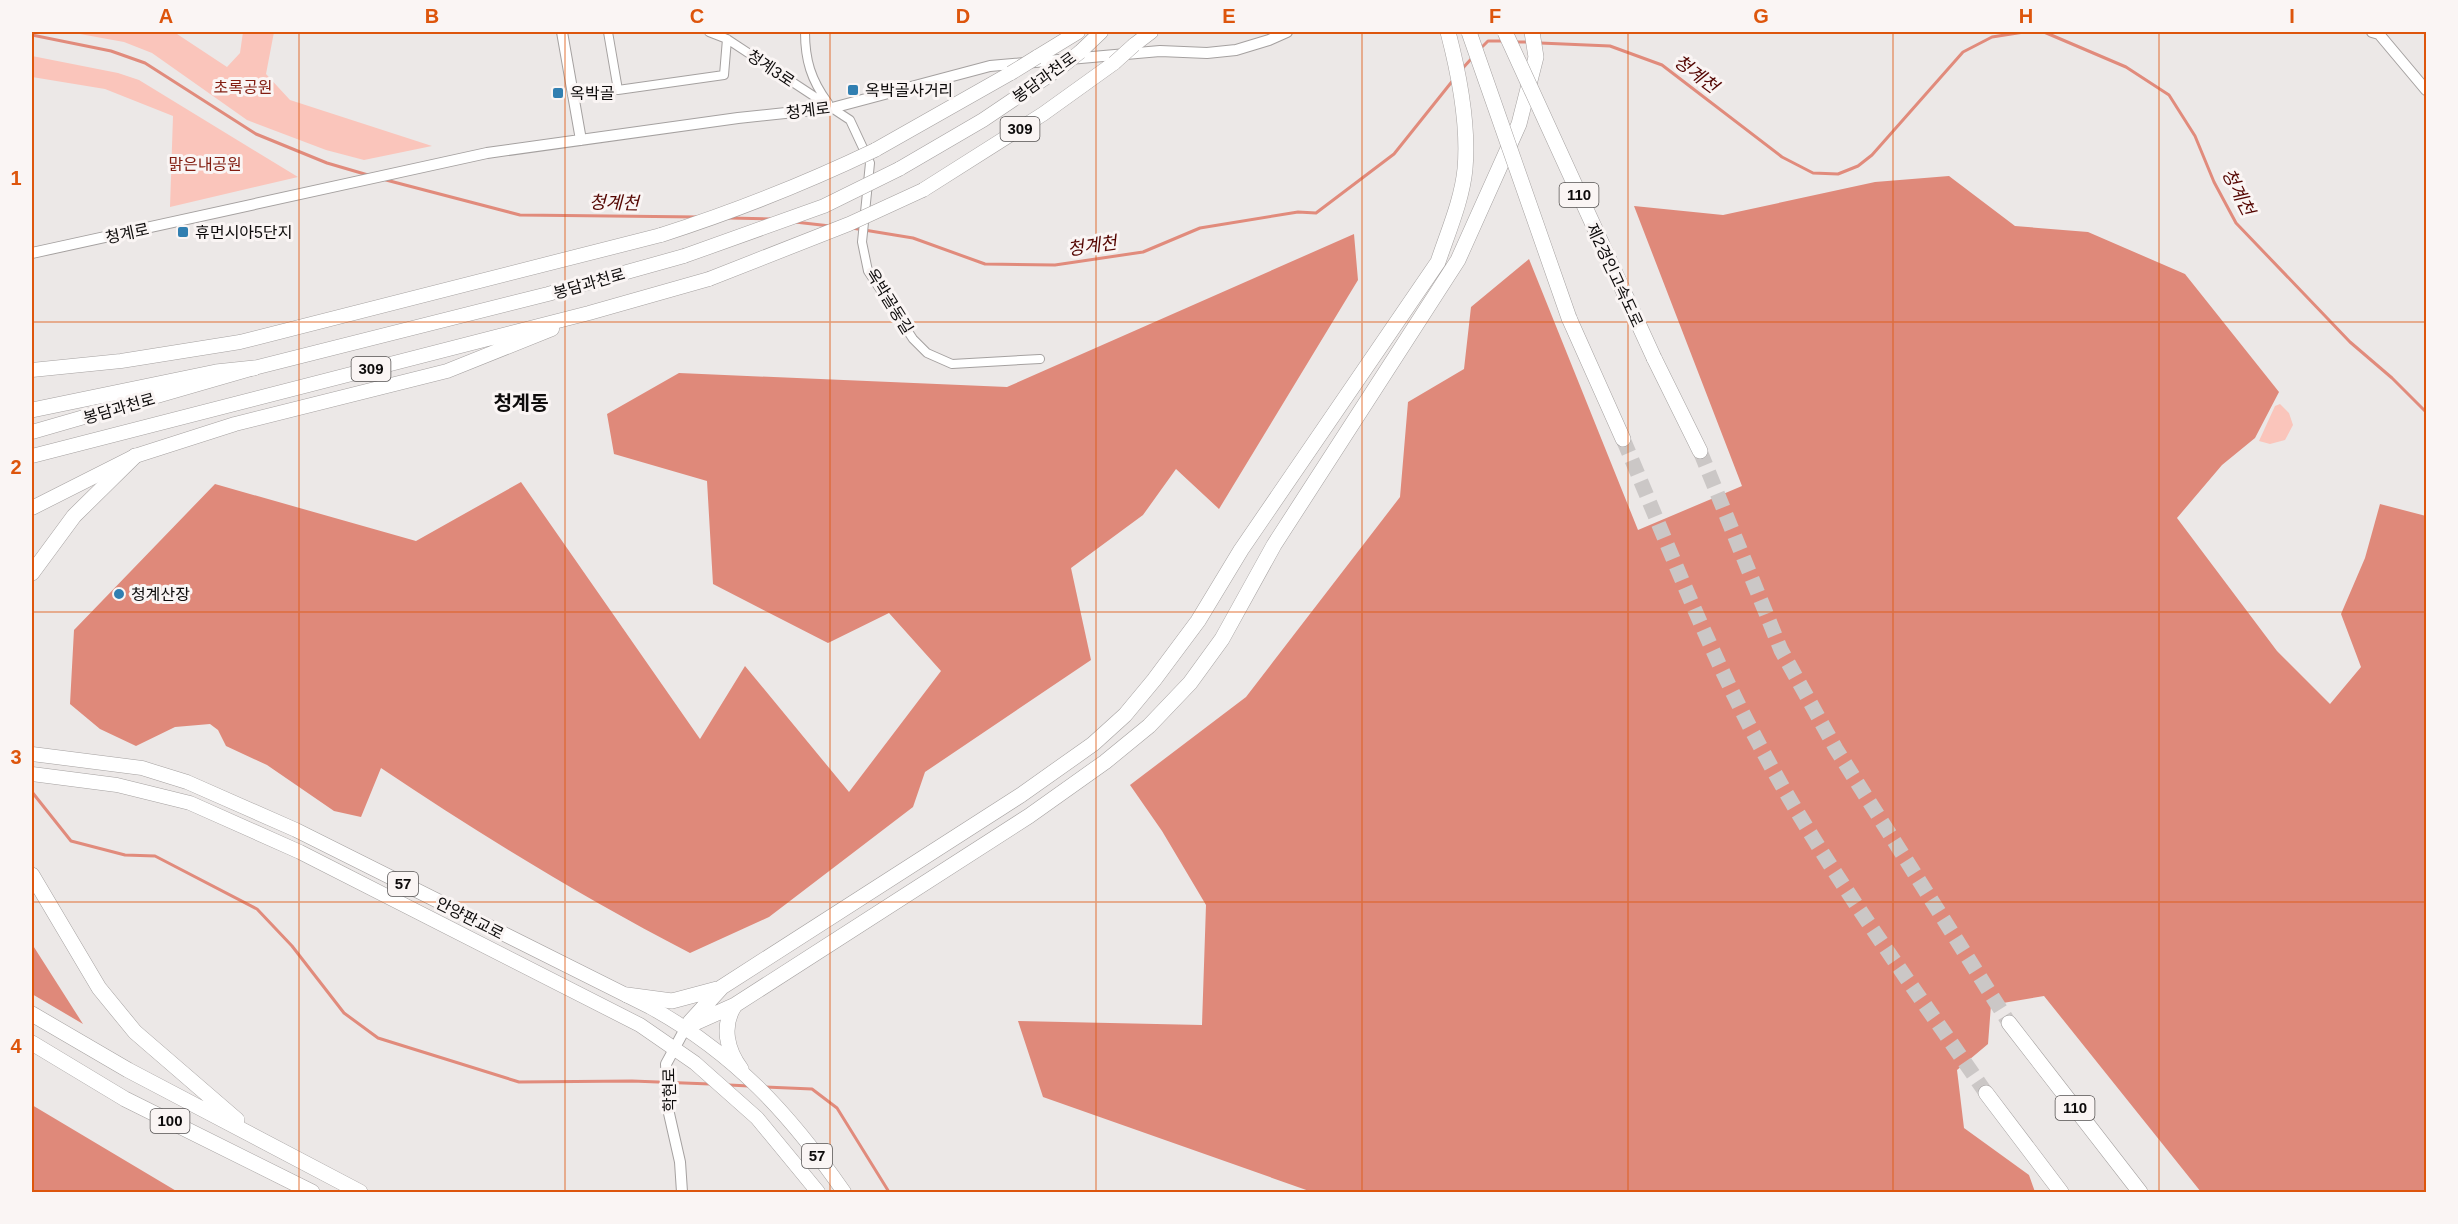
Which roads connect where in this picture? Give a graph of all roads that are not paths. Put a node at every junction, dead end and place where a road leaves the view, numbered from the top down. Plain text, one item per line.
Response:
1 (562, 32) edge
2 (609, 32) edge
3 (709, 32) edge
4 (805, 32) edge
5 (1078, 32) edge
6 (1101, 32) edge
7 (1151, 32) edge
8 (1287, 32) edge
9 (1448, 32) edge
10 (1469, 32) edge
11 (1505, 32) edge
12 (1532, 32) edge
13 (2372, 32) edge
14 (727, 39) junction
15 (2427, 90) edge
16 (832, 108) junction
17 (581, 140) junction
18 (873, 156) junction
19 (32, 253) edge
20 (589, 313) junction
21 (1040, 359) dead end
22 (254, 368) junction
23 (32, 370) edge
24 (32, 410) edge
25 (32, 432) edge
26 (1623, 439) tunnel mouth
27 (1700, 451) tunnel mouth
28 (32, 456) edge
29 (135, 456) junction
30 (32, 508) edge
31 (32, 573) edge
32 (32, 754) edge
33 (34, 774) edge
34 (32, 875) edge
35 (722, 987) junction
36 (627, 995) junction
37 (735, 1005) junction
38 (32, 1014) edge
39 (2009, 1023) tunnel mouth
40 (686, 1027) junction
41 (32, 1043) edge
42 (674, 1047) junction
43 (32, 1051) edge
44 (745, 1073) junction
45 (80, 1074) junction
46 (1986, 1093) tunnel mouth
47 (262, 1142) junction
48 (312, 1192) edge
49 (360, 1192) edge
50 (682, 1192) edge
51 (818, 1192) edge
52 (844, 1192) edge
53 (2061, 1192) edge
54 (2140, 1192) edge

1 - 17 street
2 - 14 street
3 - 14 street, 청계3로
4 - 16 street
5 - 18 main road, 봉담과천로, bridge
6 - 22 main road, 봉담과천로 / 309, bridge
7 - 20 main road, 봉담과천로 / 309, bridge
8 - 16 street, 청계로
9 - 35 highway
10 - 26 highway, bridge
11 - 27 highway, 제2경인고속도로 / 110, bridge
12 - 37 highway, bridge
13 - 15 street
14 - 16 street, 청계3로
16 - 17 street, 청계로
16 - 18 street
17 - 19 street, 청계로
18 - 21 street, 옥박골동길, bridge
18 - 23 main road, 봉담과천로, bridge
20 - 28 main road, 봉담과천로 / 309
20 - 29 main road, 봉담과천로
22 - 24 highway
22 - 25 main road, 봉담과천로 / 309
29 - 30 main road, 봉담과천로
29 - 31 highway
32 - 36 main road, 안양판교로 / 57
33 - 42 main road, 안양판교로 / 57
34 - 47 highway
35 - 36 highway
35 - 40 highway
36 - 40 main road, 안양판교로 / 57
37 - 40 highway
37 - 44 highway
38 - 47 highway, 100
39 - 54 highway, 110
40 - 42 street, 학현로
40 - 44 main road, 안양판교로 / 57
41 - 45 highway, 100
42 - 50 street, 학현로
42 - 51 main road, 안양판교로 / 57
43 - 45 highway
44 - 52 main road, 안양판교로 / 57
45 - 48 highway, 100
46 - 53 highway
47 - 49 highway, 100

